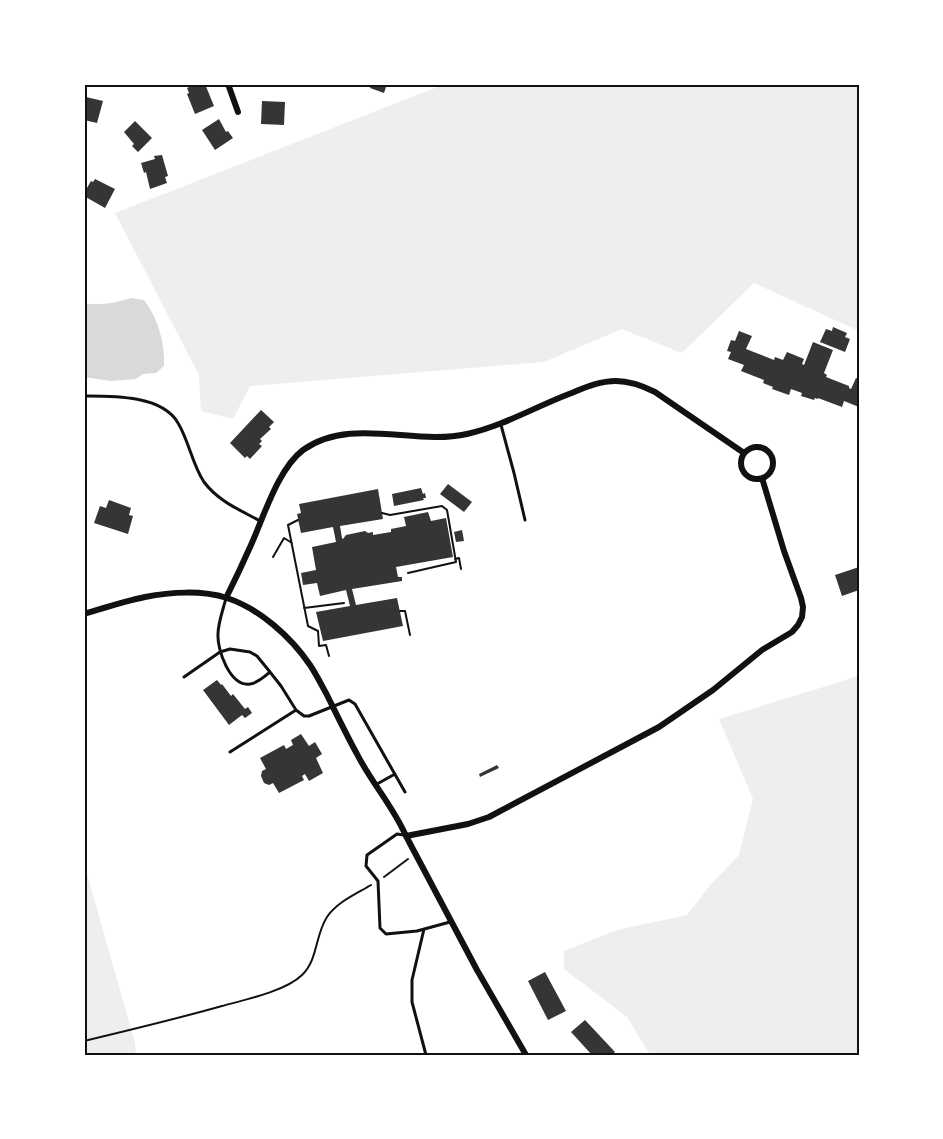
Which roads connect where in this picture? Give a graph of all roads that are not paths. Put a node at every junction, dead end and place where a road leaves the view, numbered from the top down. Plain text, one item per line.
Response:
1 (228, 84) edge
2 (238, 112) dead end
3 (84, 396) edge
4 (500, 423) junction
5 (744, 453) junction
6 (762, 478) junction
7 (525, 520) dead end
8 (260, 521) junction
9 (226, 598) junction
10 (84, 614) edge
11 (220, 652) junction
12 (270, 672) junction
13 (184, 677) dead end
14 (332, 706) junction
15 (296, 710) junction
16 (230, 752) dead end
17 (395, 774) junction
18 (376, 785) junction
19 (405, 792) dead end
20 (406, 836) junction
21 (452, 922) junction
22 (424, 929) junction
23 (426, 1055) edge
24 (526, 1055) edge

1 - 2 street
3 - 8 lane
4 - 5 street
4 - 7 lane
4 - 8 street
5 - 6 street
5 - 6 street
6 - 20 street
8 - 9 street
9 - 10 street
9 - 11 lane
9 - 14 street
11 - 12 lane
11 - 12 lane
11 - 13 lane
12 - 15 lane
14 - 15 lane
14 - 17 lane
14 - 18 street
15 - 16 lane
17 - 18 lane
17 - 19 lane
18 - 20 street
20 - 21 street
20 - 22 lane
21 - 22 lane
21 - 24 street
22 - 23 lane

